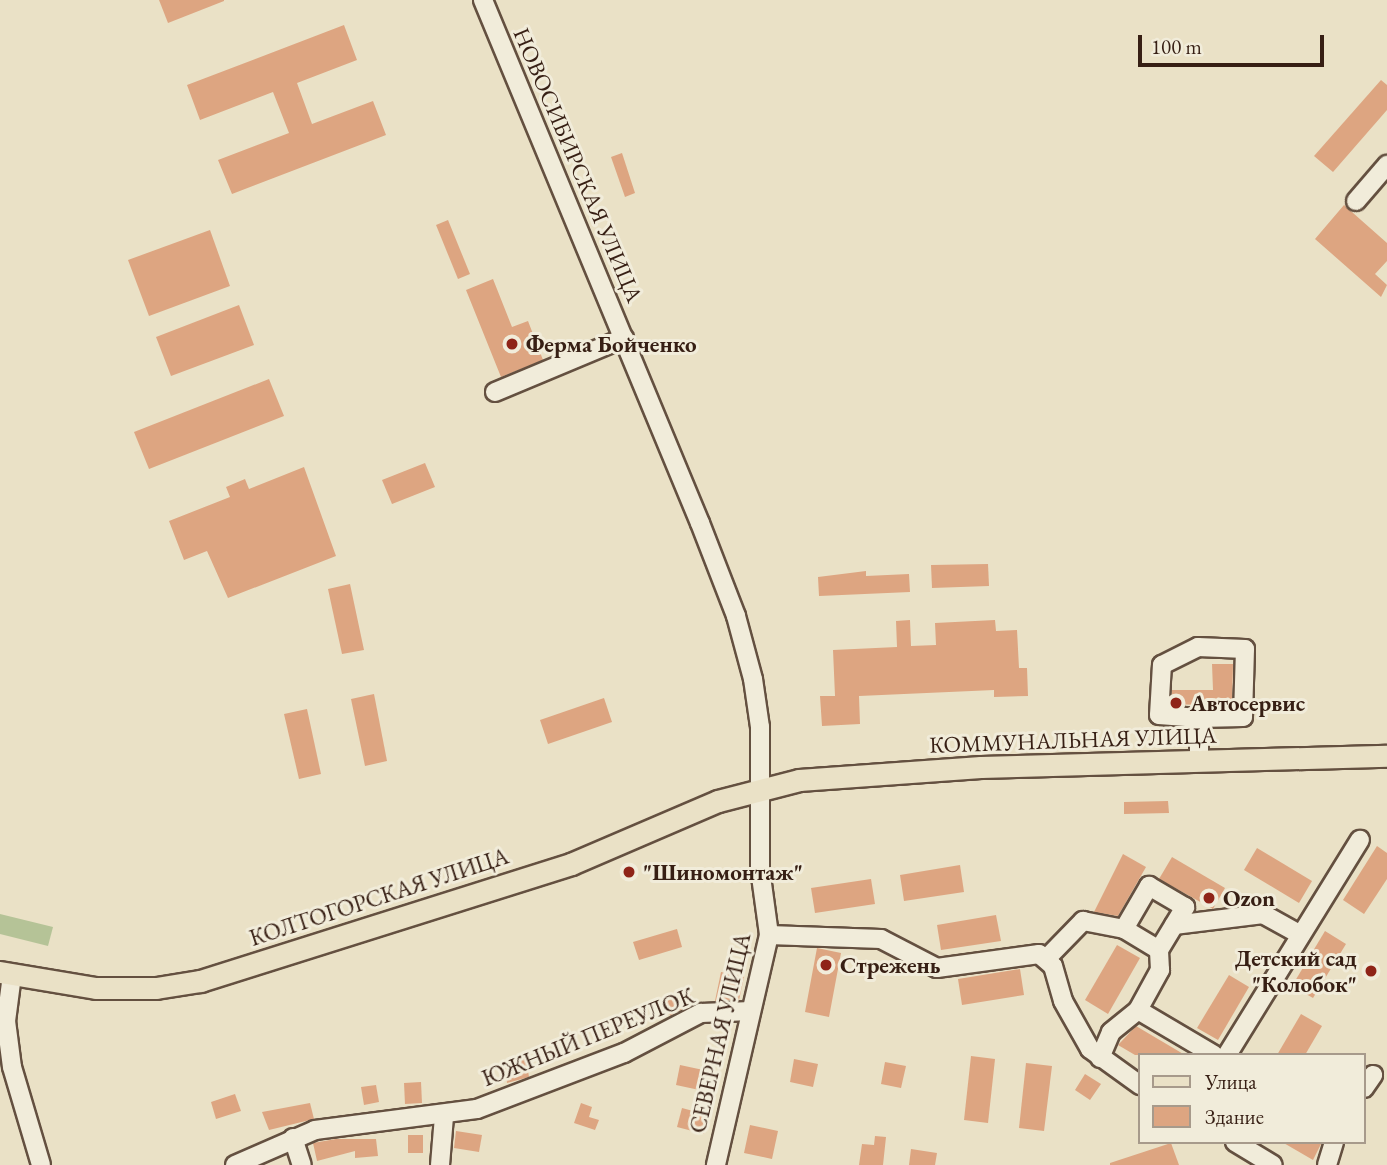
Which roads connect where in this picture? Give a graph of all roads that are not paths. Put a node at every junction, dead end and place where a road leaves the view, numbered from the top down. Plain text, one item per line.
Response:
1 (483, 0) edge
2 (1387, 165) edge
3 (1356, 201) dead end
4 (624, 338) junction
5 (495, 392) dead end
6 (1199, 719) junction
7 (1387, 756) edge
8 (1199, 762) junction
9 (761, 787) junction
10 (1360, 840) dead end
11 (1174, 925) junction
12 (1124, 929) junction
13 (769, 935) junction
14 (1301, 935) junction
15 (1158, 950) junction
16 (1047, 958) junction
17 (6, 974) edge
18 (1138, 1010) junction
19 (751, 1011) junction
20 (1077, 1026) junction
21 (1111, 1032) junction
22 (1211, 1053) edge
23 (1228, 1053) edge
24 (1100, 1058) junction
25 (1138, 1085) edge
26 (444, 1116) junction
27 (293, 1138) junction
28 (1237, 1144) edge
29 (1333, 1144) edge
30 (41, 1165) edge
31 (235, 1165) edge
32 (302, 1165) edge
33 (440, 1165) edge
34 (716, 1165) edge
35 (1273, 1165) edge
36 (1327, 1165) edge

1 - 4 street, НОВОСИБИРСКАЯ УЛИЦА
2 - 3 street
4 - 5 street
4 - 9 street, НОВОСИБИРСКАЯ УЛИЦА
6 - 6 street
6 - 8 street
7 - 8 main road, КОММУНАЛЬНАЯ УЛИЦА
8 - 9 main road, КОММУНАЛЬНАЯ УЛИЦА
9 - 13 street, СЕВЕРНАЯ УЛИЦА
9 - 17 main road, КОЛТОГОРСКАЯ УЛИЦА
10 - 14 street
11 - 12 street
11 - 14 street
11 - 15 street
12 - 15 street
12 - 16 street
13 - 16 street
13 - 19 street, СЕВЕРНАЯ УЛИЦА
14 - 23 street
15 - 18 street
16 - 20 street
17 - 30 street
18 - 21 street
18 - 22 street
19 - 26 street, ЮЖНЫЙ ПЕРЕУЛОК
19 - 34 street, СЕВЕРНАЯ УЛИЦА
20 - 21 street
20 - 24 street
21 - 24 street
24 - 25 street
26 - 27 street, ЮЖНЫЙ ПЕРЕУЛОК
26 - 33 street
27 - 31 street, ЮЖНЫЙ ПЕРЕУЛОК
27 - 32 street
28 - 35 street
29 - 36 street

